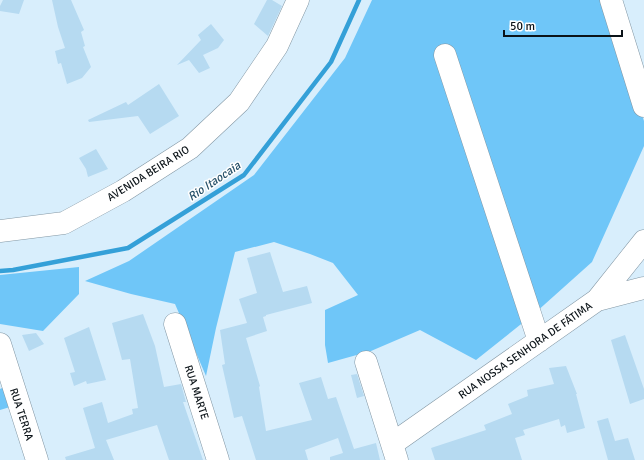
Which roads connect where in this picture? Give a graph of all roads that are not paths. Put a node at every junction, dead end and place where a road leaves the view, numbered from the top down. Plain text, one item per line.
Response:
1 (298, 0) edge
2 (611, 0) edge
3 (445, 55) dead end
4 (644, 106) edge
5 (0, 231) edge
6 (644, 241) edge
7 (644, 288) edge
8 (597, 300) junction
9 (175, 324) dead end
10 (538, 341) junction
11 (0, 344) edge
12 (366, 362) dead end
13 (394, 452) edge
14 (38, 460) edge
15 (218, 460) edge

1 - 5 street, AVENIDA BEIRA RIO
2 - 4 street
3 - 10 street
6 - 8 street, RUA NOSSA SENHORA DE FÁTIMA
7 - 8 street
8 - 10 street, RUA NOSSA SENHORA DE FÁTIMA
9 - 15 street, RUA MARTE
10 - 13 street, RUA NOSSA SENHORA DE FÁTIMA
11 - 14 street, RUA TERRA
12 - 13 street

